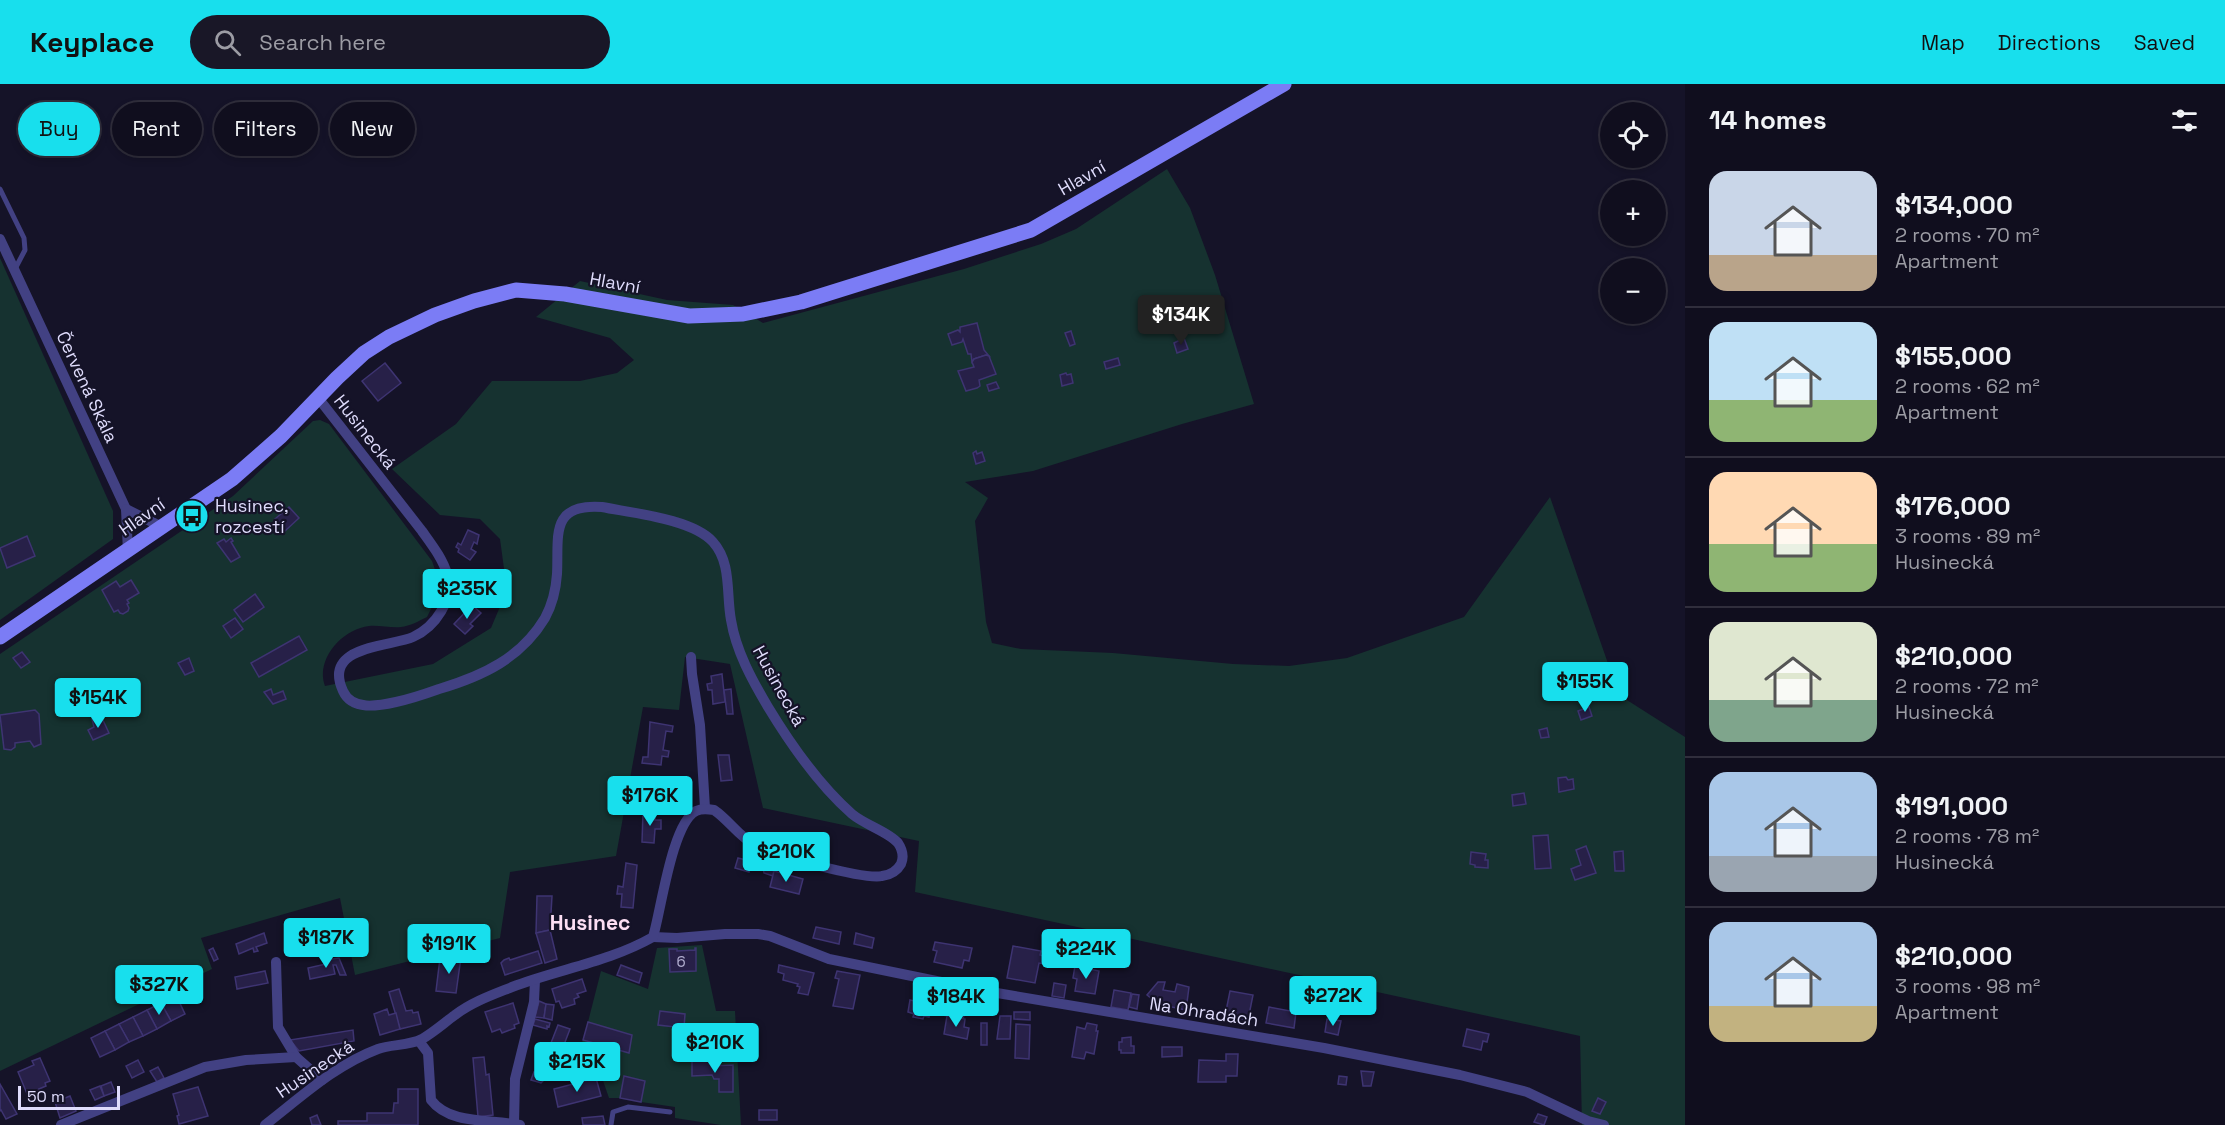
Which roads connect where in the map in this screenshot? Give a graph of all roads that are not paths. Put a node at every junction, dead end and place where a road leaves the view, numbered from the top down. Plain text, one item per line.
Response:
1 (1284, 84) edge
2 (0, 189) edge
3 (1, 241) edge
4 (15, 270) junction
5 (318, 399) junction
6 (126, 509) junction
7 (162, 527) junction
8 (128, 552) junction
9 (0, 637) edge
10 (691, 657) dead end
11 (705, 808) junction
12 (653, 938) junction
13 (276, 962) dead end
14 (535, 980) junction
15 (418, 1041) junction
16 (296, 1057) junction
17 (322, 1080) junction
18 (670, 1112) dead end
19 (517, 1124) edge
20 (61, 1125) edge
21 (265, 1125) edge
22 (611, 1125) edge
23 (1604, 1125) edge

1 - 5 street, Hlavní
2 - 4 lane
3 - 4 street, Červená Skála
4 - 6 street, Červená Skála
5 - 7 street, Hlavní
5 - 11 street, Husinecká
6 - 7 street
6 - 8 street
7 - 8 street, Hlavní
8 - 9 street, Hlavní
10 - 11 street
11 - 12 street
12 - 14 street, Husinecká
12 - 23 street, Na Ohradách
13 - 16 street
14 - 15 street, Husinecká
14 - 19 street
15 - 17 street, Husinecká
15 - 19 street
16 - 17 street
16 - 20 street
17 - 21 street, Husinecká
18 - 22 lane

